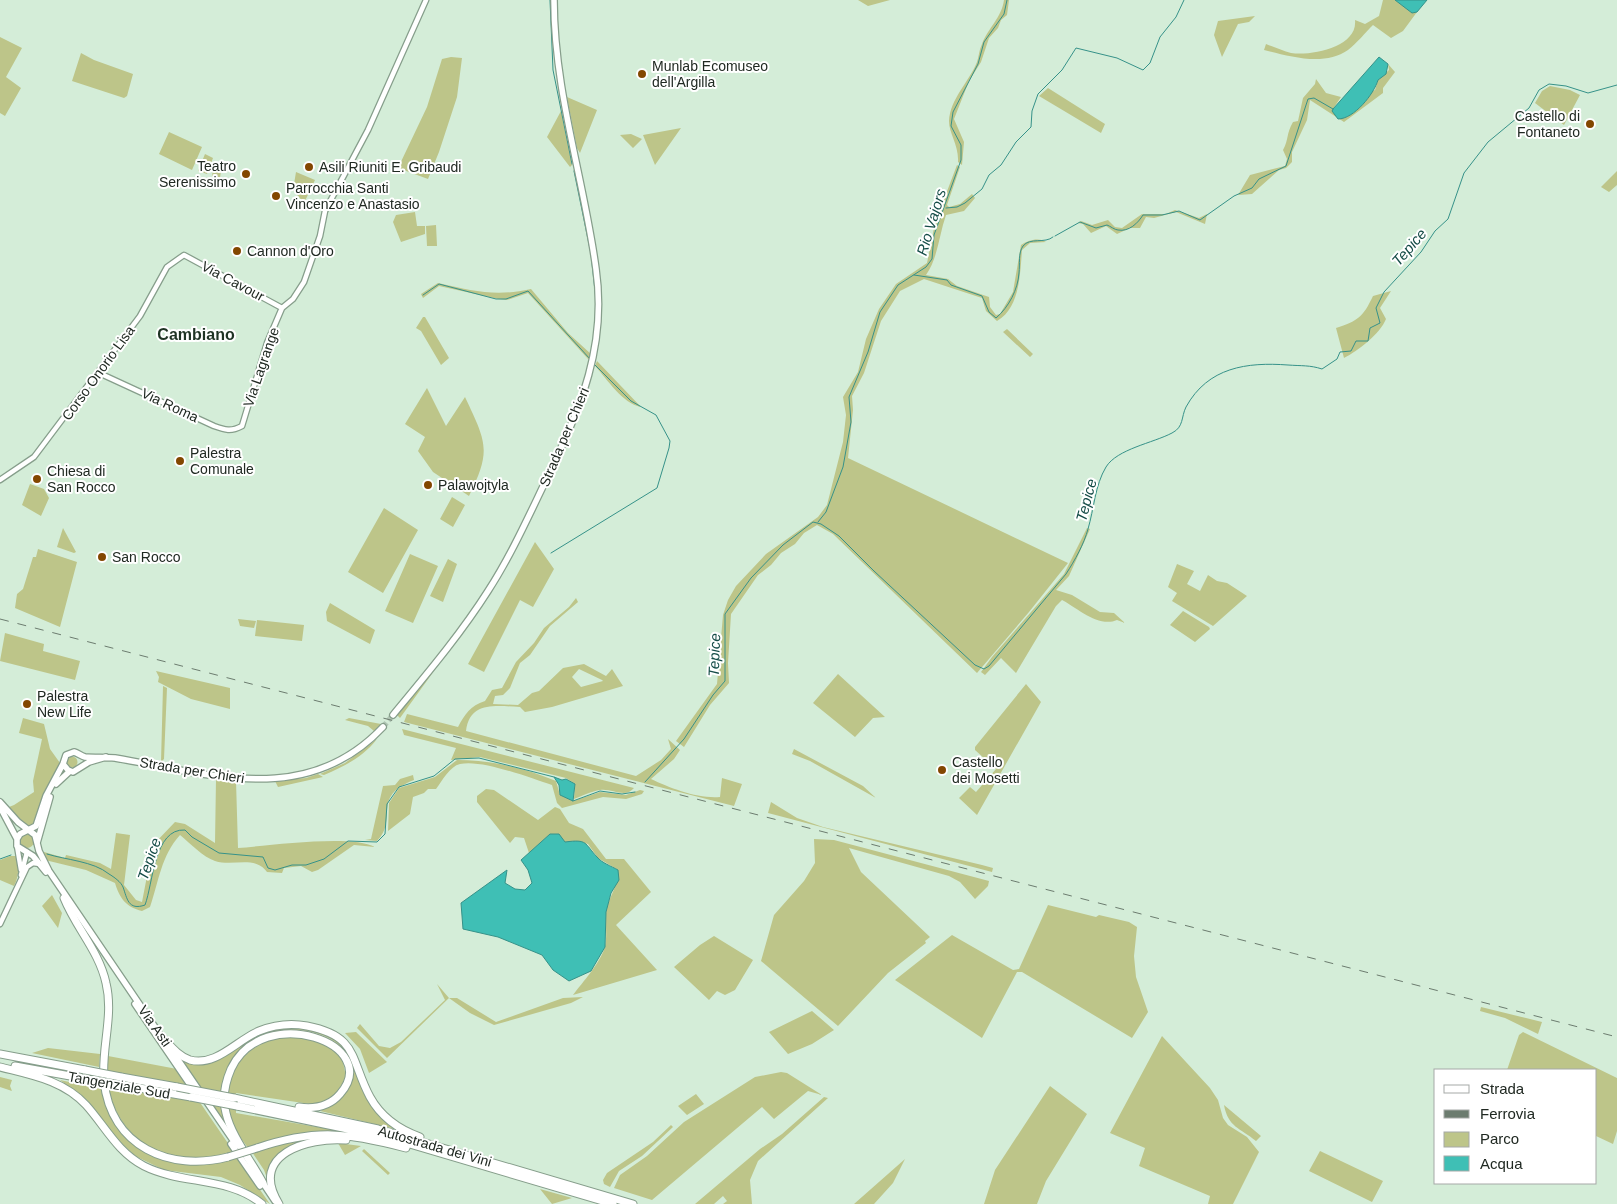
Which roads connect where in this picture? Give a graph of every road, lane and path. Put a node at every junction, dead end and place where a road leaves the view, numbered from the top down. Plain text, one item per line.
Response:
1 (426, 0) edge
2 (554, 0) edge
3 (184, 255) joint
4 (282, 308) junction
5 (99, 373) junction
6 (242, 426) joint
7 (0, 480) edge
8 (393, 715) tunnel mouth
9 (383, 727) tunnel mouth
10 (81, 756) junction
11 (106, 757) junction
12 (63, 764) junction
13 (82, 765) junction
14 (70, 771) junction
15 (0, 802) edge
16 (0, 807) edge
17 (28, 831) junction
18 (17, 838) junction
19 (37, 844) junction
20 (17, 846) junction
21 (27, 852) junction
22 (40, 864) junction
23 (21, 874) junction
24 (19, 883) junction
25 (64, 898) junction
26 (0, 924) edge
27 (161, 1036) junction
28 (0, 1054) edge
29 (0, 1062) edge
30 (0, 1067) edge
31 (234, 1098) junction
32 (238, 1106) joint
33 (407, 1148) junction
34 (465, 1160) junction
35 (484, 1160) junction
36 (263, 1183) junction
37 (262, 1204) edge
38 (272, 1204) edge
39 (278, 1204) edge
40 (614, 1204) edge
41 (633, 1204) edge

1 - 4 street, Via Lagrange
2 - 8 main road, Strada per Chieri
3 - 4 street, Via Cavour
3 - 5 street, Corso Onorio Lisa
4 - 6 street, Via Lagrange
5 - 6 street, Via Roma
5 - 7 street, Corso Onorio Lisa
9 - 11 main road, Strada per Chieri
10 - 11 main road, Strada per Chieri
10 - 12 main road
10 - 13 main road
11 - 13 main road, Strada per Chieri
12 - 14 main road
12 - 17 main road
13 - 14 main road
14 - 19 main road
15 - 17 main road
16 - 18 main road
17 - 18 main road
17 - 19 main road
18 - 20 main road
19 - 21 main road
19 - 27 main road, Via Asti
20 - 21 main road
20 - 23 street
21 - 22 main road, Via Asti
21 - 23 street
22 - 24 street
22 - 25 main road, Via Asti
23 - 24 street
24 - 26 street
25 - 33 highway, bridge
25 - 38 main road, Via Asti
27 - 35 highway
27 - 36 main road, Via Asti
28 - 31 highway, Tangenziale Sud, bridge
29 - 32 highway, Tangenziale Sud, bridge
30 - 37 highway
31 - 35 highway, Autostrada dei Vini
31 - 36 highway
32 - 34 highway, Autostrada dei Vini
33 - 34 highway
33 - 39 highway
34 - 40 highway, Autostrada dei Vini
35 - 41 highway, Autostrada dei Vini
36 - 39 main road, Via Asti

